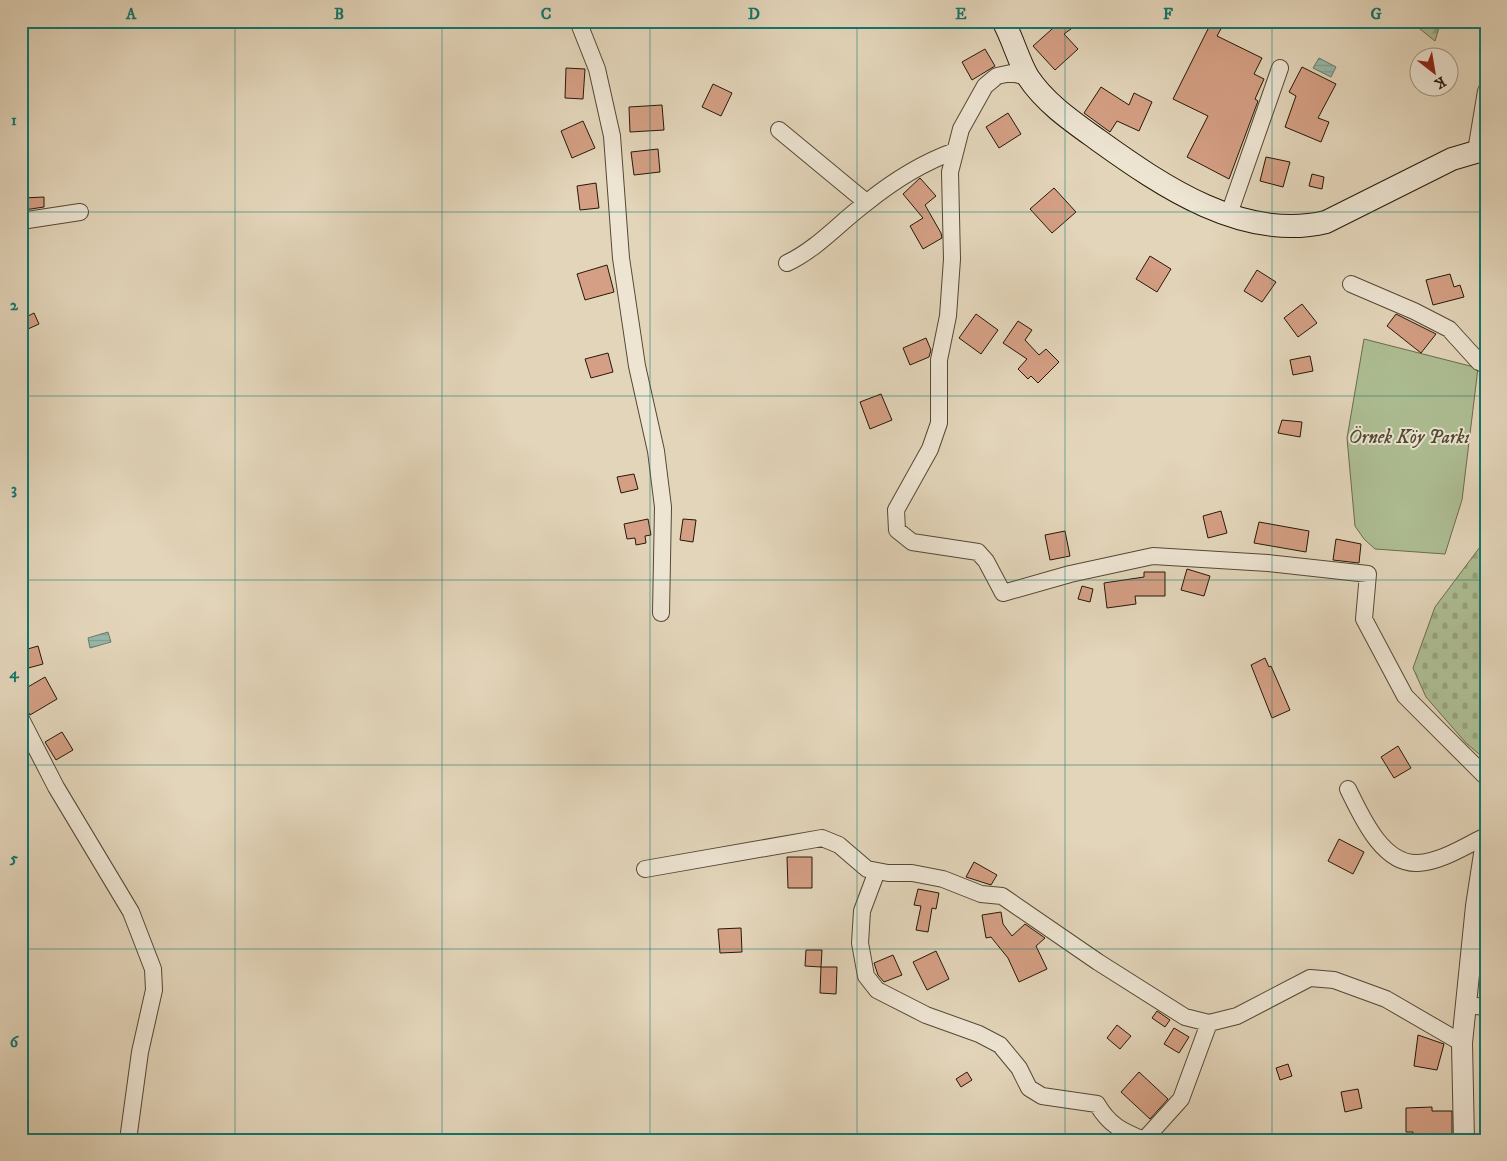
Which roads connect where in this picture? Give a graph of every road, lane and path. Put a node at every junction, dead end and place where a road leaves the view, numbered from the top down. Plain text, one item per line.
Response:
1 (578, 21) edge
2 (1003, 21) edge
3 (1280, 68) dead end
4 (1028, 77) junction
5 (1486, 91) edge
6 (779, 130) dead end
7 (1481, 150) edge
8 (955, 151) junction
9 (866, 202) junction
10 (80, 212) dead end
11 (1229, 214) junction
12 (21, 221) edge
13 (787, 263) dead end
14 (1351, 284) dead end
15 (1486, 365) edge
16 (661, 612) dead end
17 (21, 720) edge
18 (1486, 777) edge
19 (1348, 789) dead end
20 (1486, 836) edge
21 (1486, 840) edge
22 (645, 870) dead end
23 (877, 872) junction
24 (1466, 1006) junction
25 (1486, 1007) edge
26 (1209, 1023) junction
27 (1462, 1043) junction
28 (128, 1140) edge
29 (1464, 1140) edge

1 - 16 street
2 - 4 main road
3 - 11 street
4 - 8 street
4 - 11 main road
5 - 7 street
6 - 9 street
7 - 11 main road
8 - 9 street
8 - 18 street
9 - 13 street
10 - 12 street
14 - 15 street
17 - 28 street
19 - 20 street
21 - 24 street
22 - 23 street
23 - 26 street
23 - 26 street
24 - 25 street
24 - 27 street
26 - 27 street
27 - 29 street

